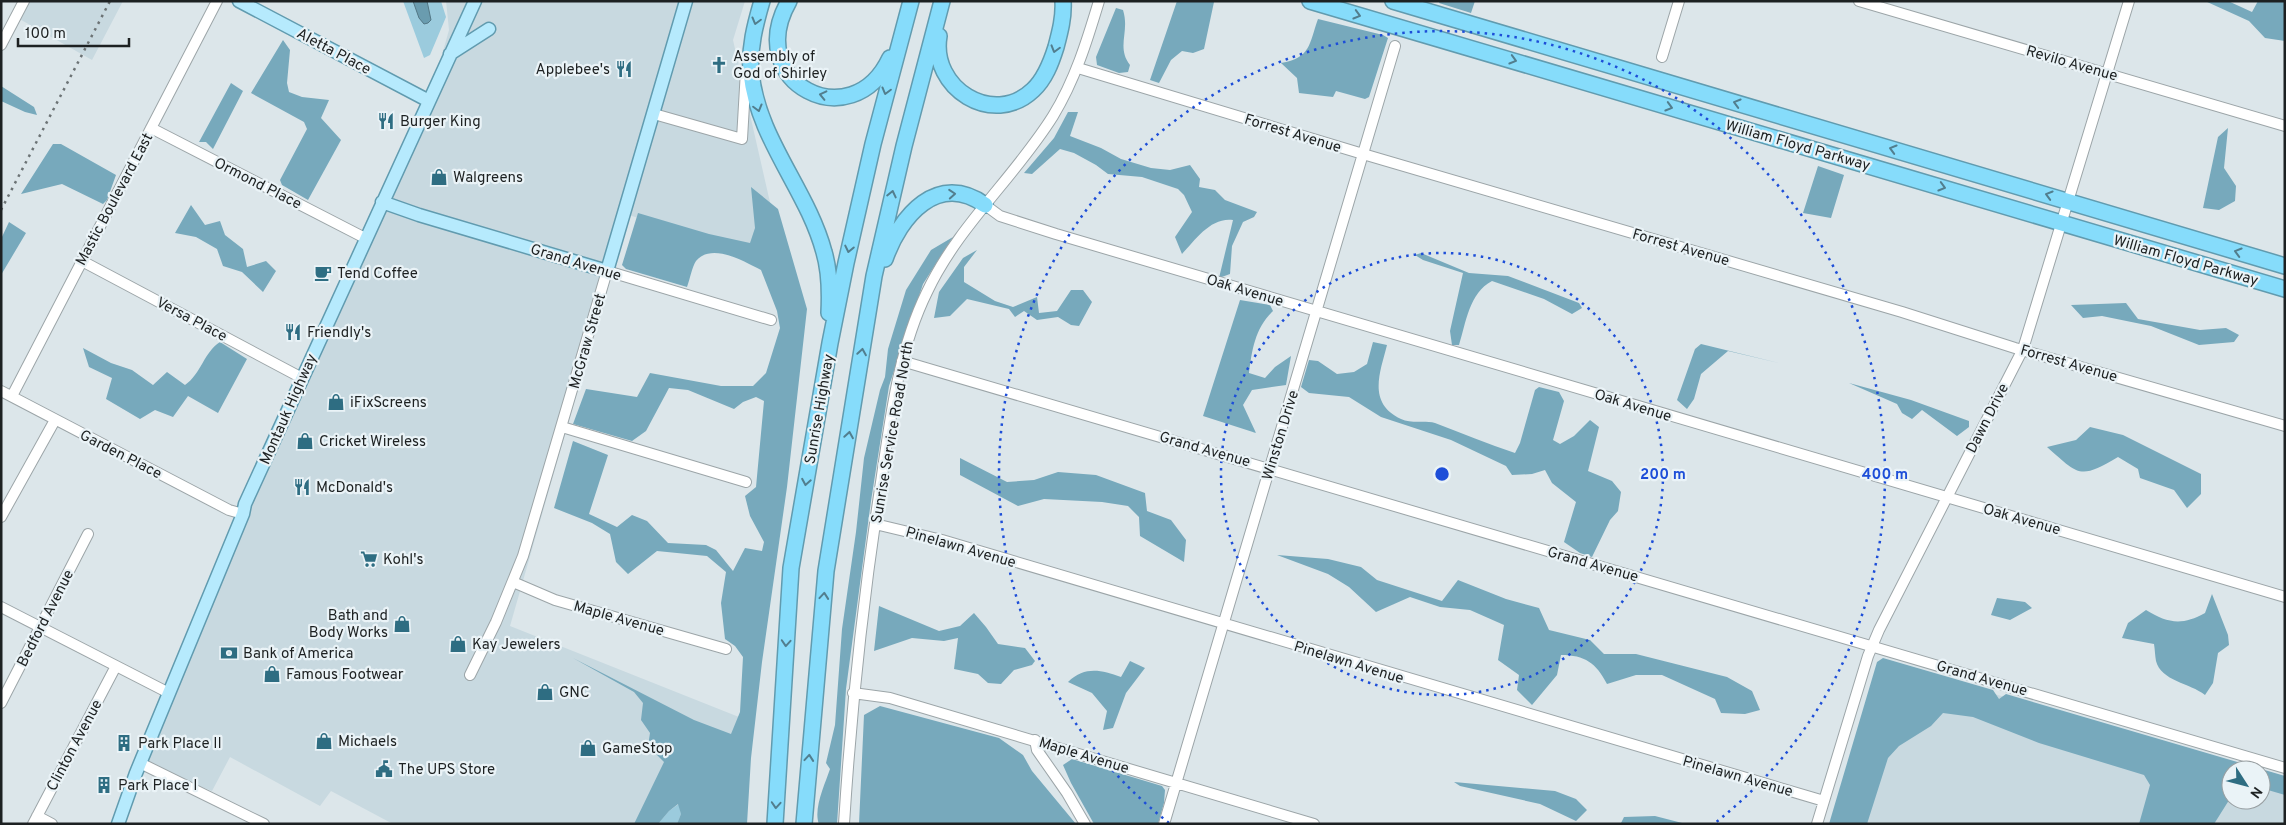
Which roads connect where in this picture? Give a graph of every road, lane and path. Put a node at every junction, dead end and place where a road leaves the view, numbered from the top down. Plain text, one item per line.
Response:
1 (24, 1) edge
2 (217, 1) edge
3 (239, 1) edge
4 (475, 1) edge
5 (686, 1) edge
6 (762, 1) edge
7 (789, 1) edge
8 (911, 1) edge
9 (943, 1) edge
10 (1063, 1) edge
11 (1099, 1) edge
12 (1310, 1) edge
13 (1393, 1) edge
14 (1679, 1) edge
15 (1858, 1) edge
16 (2130, 1) edge
17 (904, 27) junction
18 (489, 29) dead end
19 (752, 42) junction
20 (1, 45) edge
21 (1395, 46) dead end
22 (450, 54) junction
23 (1662, 57) dead end
24 (1078, 68) junction
25 (2108, 74) junction
26 (429, 102) junction
27 (654, 114) junction
28 (2285, 126) edge
29 (151, 128) junction
30 (1363, 154) junction
31 (2068, 201) junction
32 (382, 202) junction
33 (985, 205) junction
34 (2062, 223) junction
35 (365, 238) junction
36 (82, 261) junction
37 (2285, 266) edge
38 (607, 271) junction
39 (2285, 288) edge
40 (869, 310) junction
41 (1317, 311) junction
42 (771, 320) dead end
43 (2023, 349) junction
44 (902, 360) junction
45 (302, 378) junction
46 (823, 382) junction
47 (1, 391) edge
48 (12, 396) junction
49 (55, 420) junction
50 (2285, 426) edge
51 (562, 427) junction
52 (1270, 468) junction
53 (746, 482) dead end
54 (1946, 499) junction
55 (243, 514) junction
56 (1, 517) edge
57 (875, 524) junction
58 (88, 534) dead end
59 (513, 582) junction
60 (2285, 597) edge
61 (1, 607) edge
62 (1223, 625) junction
63 (40, 627) junction
64 (1872, 646) junction
65 (726, 649) dead end
66 (116, 666) junction
67 (470, 675) dead end
68 (853, 693) junction
69 (169, 694) junction
70 (1, 702) edge
71 (1035, 740) junction
72 (140, 763) junction
73 (2285, 768) edge
74 (1176, 784) junction
75 (1824, 801) junction
76 (35, 820) edge
77 (52, 824) edge
78 (118, 824) edge
79 (264, 824) edge
80 (774, 824) edge
81 (804, 824) edge
82 (844, 824) edge
83 (1085, 824) edge
84 (1164, 824) edge
85 (1314, 824) edge
86 (1817, 824) edge

1 - 20 street
2 - 29 street, Mastic Boulevard East
3 - 26 main road, Aletta Place
4 - 22 main road, Montauk Highway
5 - 27 main road, McGraw Street
6 -> 19 highway
17 -> 7 highway
8 - 17 highway, Sunrise Highway
10 -> 9 highway
40 -> 9 highway
11 - 24 street, Sunrise Service Road North
12 -> 34 highway, William Floyd Parkway
31 -> 13 highway, William Floyd Parkway
14 - 23 street
15 - 25 street, Revilo Avenue
16 - 25 street, Dawn Drive
17 -> 46 highway, Sunrise Highway
18 - 22 main road
19 - 27 street
19 -> 46 highway
21 - 30 street, Winston Drive
22 - 26 main road, Montauk Highway
24 - 30 street, Forrest Avenue
24 - 33 street, Sunrise Service Road North
25 - 28 street, Revilo Avenue
25 - 31 street, Dawn Drive
26 - 32 main road, Montauk Highway
27 - 38 main road, McGraw Street
29 - 35 street, Ormond Place
29 - 36 street, Mastic Boulevard East
30 - 41 street, Winston Drive
30 - 43 street, Forrest Avenue
31 - 34 street, Dawn Drive
37 -> 31 highway, William Floyd Parkway
32 - 35 main road, Montauk Highway
32 - 38 main road, Grand Avenue
40 -> 33 highway
33 - 41 street, Oak Avenue
33 - 44 street, Sunrise Service Road North
34 - 39 highway, William Floyd Parkway
34 - 43 street, Dawn Drive
35 - 45 main road, Montauk Highway
36 - 45 street, Versa Place
36 - 48 street, Mastic Boulevard East
38 - 42 street, Grand Avenue
38 - 51 street, McGraw Street
81 -> 40 highway
41 - 52 street, Winston Drive
41 - 54 street, Oak Avenue
43 - 50 street, Forrest Avenue
43 - 54 street, Dawn Drive
44 - 52 street, Grand Avenue
44 - 57 street, Sunrise Service Road North
45 - 55 main road, Montauk Highway
46 -> 80 highway, Sunrise Highway
47 - 48 street, Garden Place
48 - 49 street, Garden Place
49 - 55 street, Garden Place
49 - 56 street
51 - 53 street
51 - 59 street, McGraw Street
52 - 62 street, Winston Drive
52 - 64 street, Grand Avenue
54 - 60 street, Oak Avenue
54 - 64 street, Dawn Drive
55 - 69 main road, Montauk Highway
57 - 62 street, Pinelawn Avenue
57 - 68 street, Sunrise Service Road North
58 - 63 street, Bedford Avenue
59 - 65 street, Maple Avenue
59 - 67 street, McGraw Street
61 - 63 street
62 - 74 street, Winston Drive
62 - 75 street, Pinelawn Avenue
63 - 66 street
63 - 70 street, Bedford Avenue
64 - 73 street, Grand Avenue
64 - 75 street, Dawn Drive
66 - 69 street
66 - 76 street, Clinton Avenue
68 - 71 street, Maple Avenue
68 - 82 street, Sunrise Service Road North
69 - 72 main road, Montauk Highway
71 - 74 street, Maple Avenue
71 - 83 street
72 - 78 main road, Montauk Highway
72 - 79 street
74 - 84 street, Winston Drive
74 - 85 street, Maple Avenue
75 - 86 street, Dawn Drive
76 - 77 street

